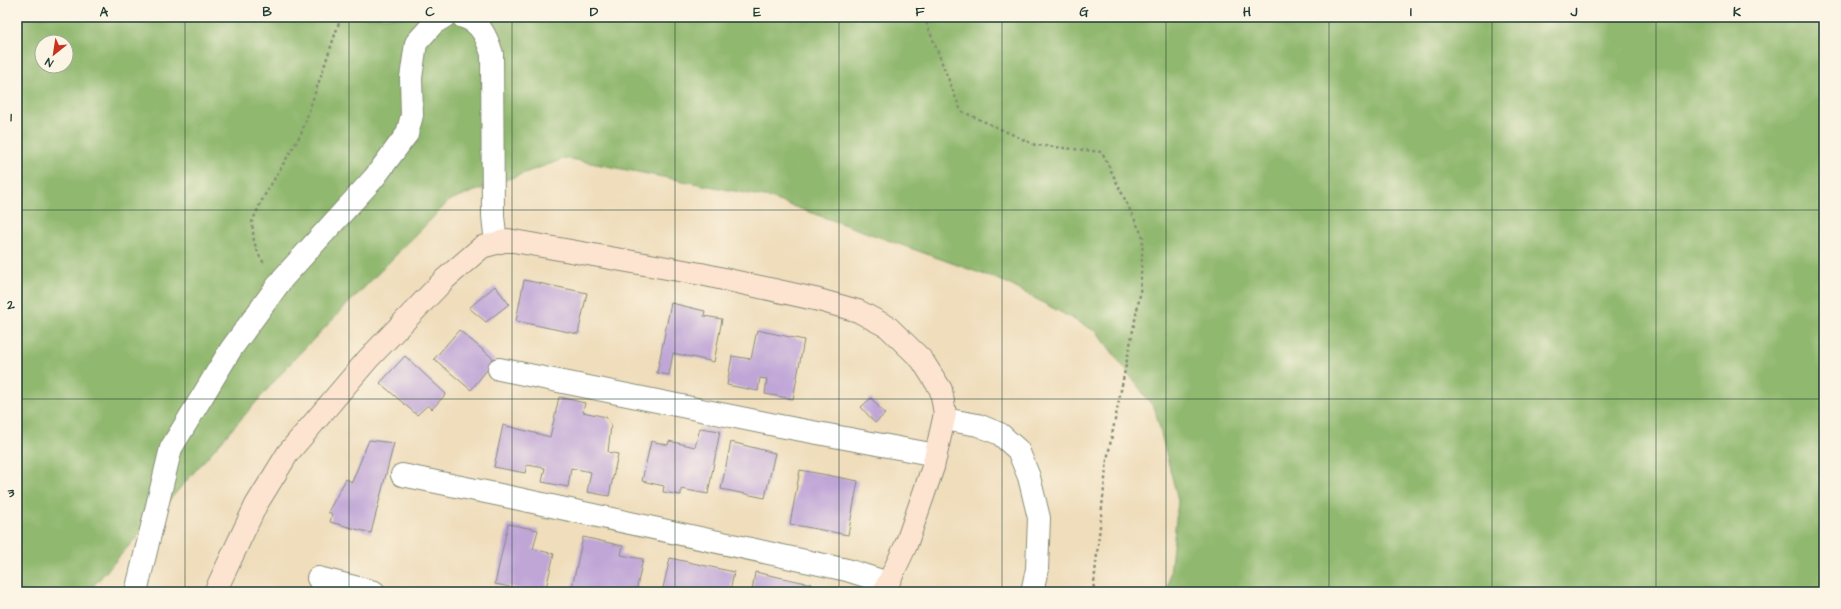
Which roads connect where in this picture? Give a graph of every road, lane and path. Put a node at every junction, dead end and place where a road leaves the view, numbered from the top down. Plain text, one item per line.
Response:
1 (341, 17) edge
2 (444, 17) edge
3 (463, 17) edge
4 (924, 17) edge
5 (496, 243) junction
6 (283, 278) junction
7 (499, 369) dead end
8 (944, 419) junction
9 (936, 455) junction
10 (402, 475) dead end
11 (318, 578) dead end
12 (886, 588) edge
13 (136, 592) edge
14 (215, 592) edge
15 (374, 592) edge
16 (1032, 592) edge
17 (1093, 592) edge

1 - 6 path
2 - 6 street
3 - 5 street
4 - 17 path
5 - 8 street
5 - 14 street
6 - 13 street
7 - 9 street
8 - 9 street
8 - 16 street
9 - 12 street
10 - 12 street
11 - 15 street

